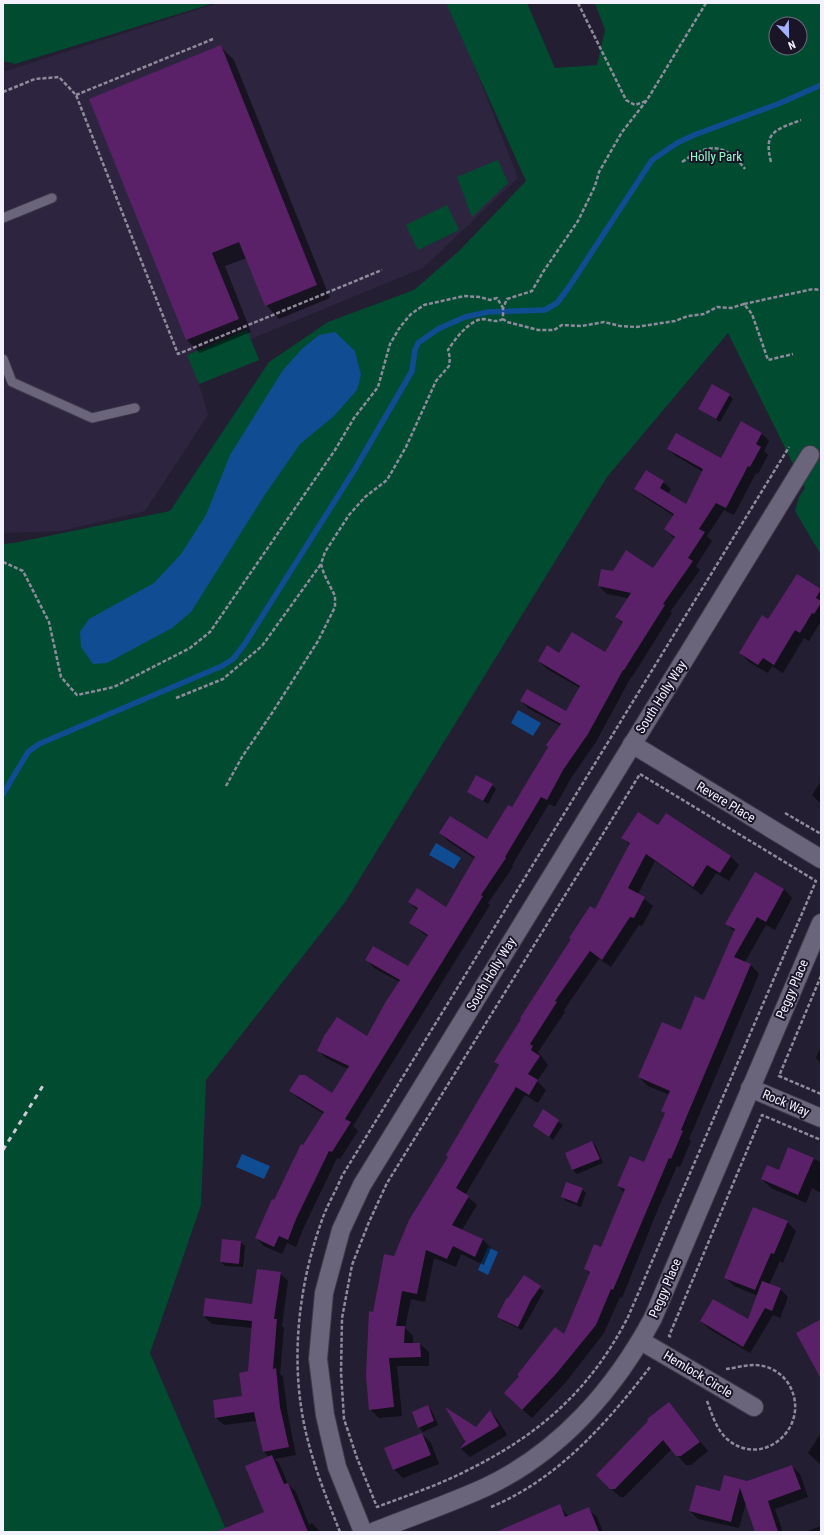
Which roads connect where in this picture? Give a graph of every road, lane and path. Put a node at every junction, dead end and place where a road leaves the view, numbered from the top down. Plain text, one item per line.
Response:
1 (578, 3) edge
2 (706, 3) edge
3 (213, 39) dead end
4 (3, 92) edge
5 (76, 95) junction
6 (647, 100) junction
7 (801, 120) dead end
8 (682, 162) dead end
9 (771, 162) dead end
10 (745, 169) dead end
11 (52, 198) dead end
12 (3, 218) edge
13 (382, 270) dead end
14 (821, 290) edge
15 (744, 304) junction
16 (503, 308) junction
17 (503, 319) junction
18 (792, 354) dead end
19 (3, 358) edge
20 (135, 408) dead end
21 (810, 455) dead end
22 (3, 562) edge
23 (321, 564) junction
24 (176, 698) dead end
25 (632, 744) junction
26 (640, 774) joint
27 (226, 786) dead end
28 (785, 813) dead end
29 (821, 834) edge
30 (821, 859) edge
31 (821, 923) edge
32 (821, 976) edge
33 (750, 1088) junction
34 (821, 1094) edge
35 (821, 1118) edge
36 (641, 1341) junction
37 (754, 1407) dead end
38 (363, 1532) edge
39 (373, 1532) edge

1 - 6 path
2 - 6 path
3 - 5 path
4 - 5 path
5 - 13 path
6 - 16 path
7 - 9 path
8 - 10 path
11 - 12 lane
14 - 15 path
15 - 17 path
15 - 18 path
16 - 17 path
16 - 22 path
17 - 23 path
19 - 20 lane
21 - 25 street, South Holly Way
23 - 24 path
23 - 27 path
25 - 30 street, Revere Place
25 - 38 street, South Holly Way
26 - 26 path
28 - 29 path
31 - 33 street, Peggy Place
32 - 34 path
33 - 35 street, Rock Way
33 - 36 street, Peggy Place
36 - 37 street, Hemlock Circle
36 - 39 street, Peggy Place

